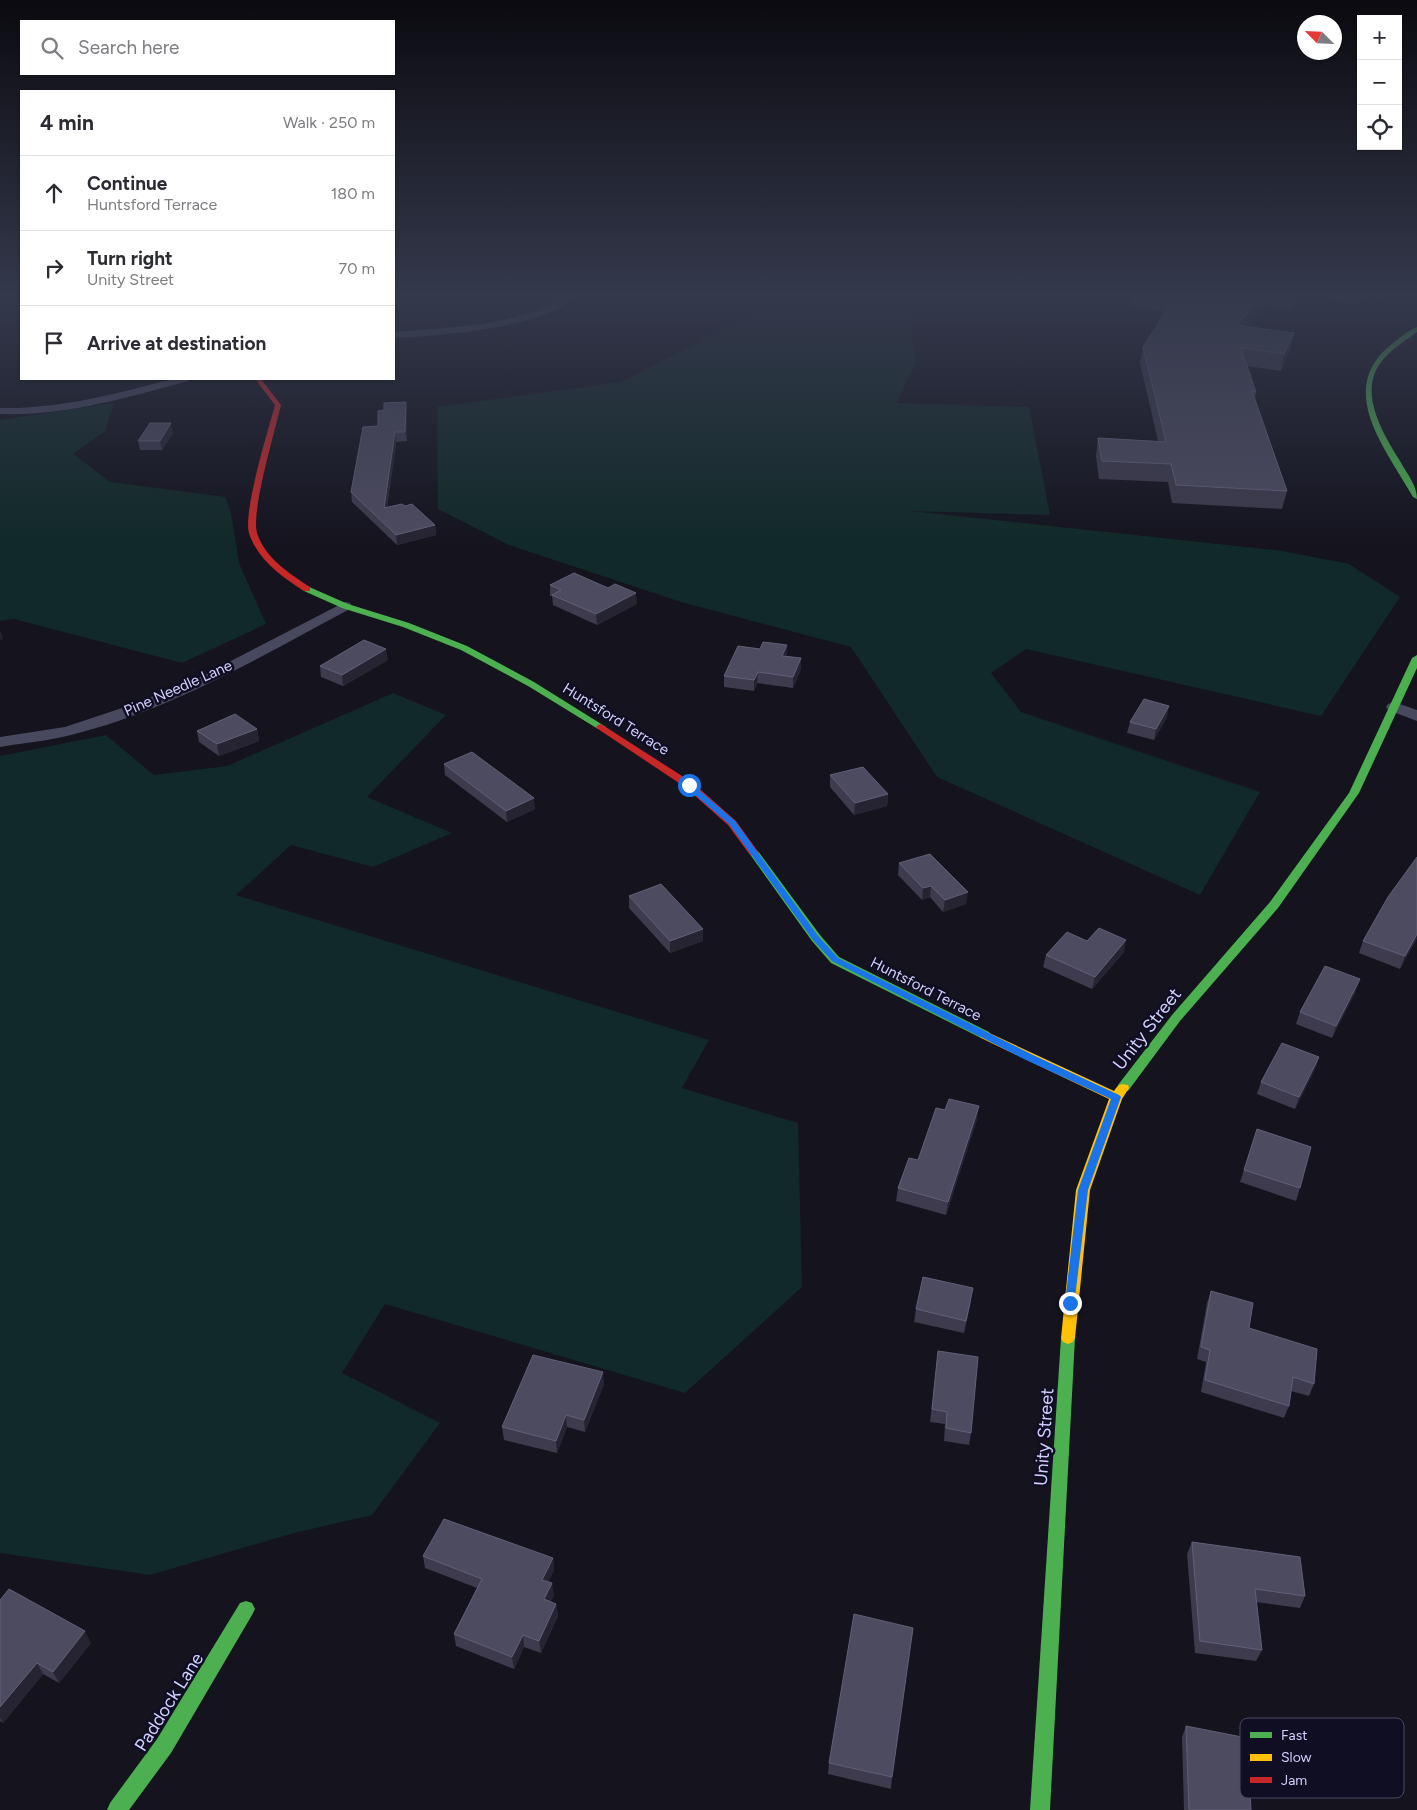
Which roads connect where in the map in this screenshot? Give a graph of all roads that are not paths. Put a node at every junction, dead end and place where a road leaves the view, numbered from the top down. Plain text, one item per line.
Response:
1 (1370, 377) edge
2 (180, 380) edge
3 (259, 380) edge
4 (0, 411) edge
5 (1417, 497) edge
6 (345, 606) junction
7 (1417, 658) edge
8 (1394, 707) junction
9 (1417, 716) edge
10 (0, 742) edge
11 (1116, 1097) junction
12 (246, 1609) dead end
13 (117, 1810) edge
14 (1040, 1810) edge

1 - 5 street
2 - 4 street
3 - 6 street, Huntsford Terrace
6 - 10 street, Pine Needle Lane
6 - 11 street, Huntsford Terrace
7 - 8 street, Unity Street
8 - 9 street
8 - 11 street, Unity Street
11 - 14 street, Unity Street
12 - 13 street, Paddock Lane

